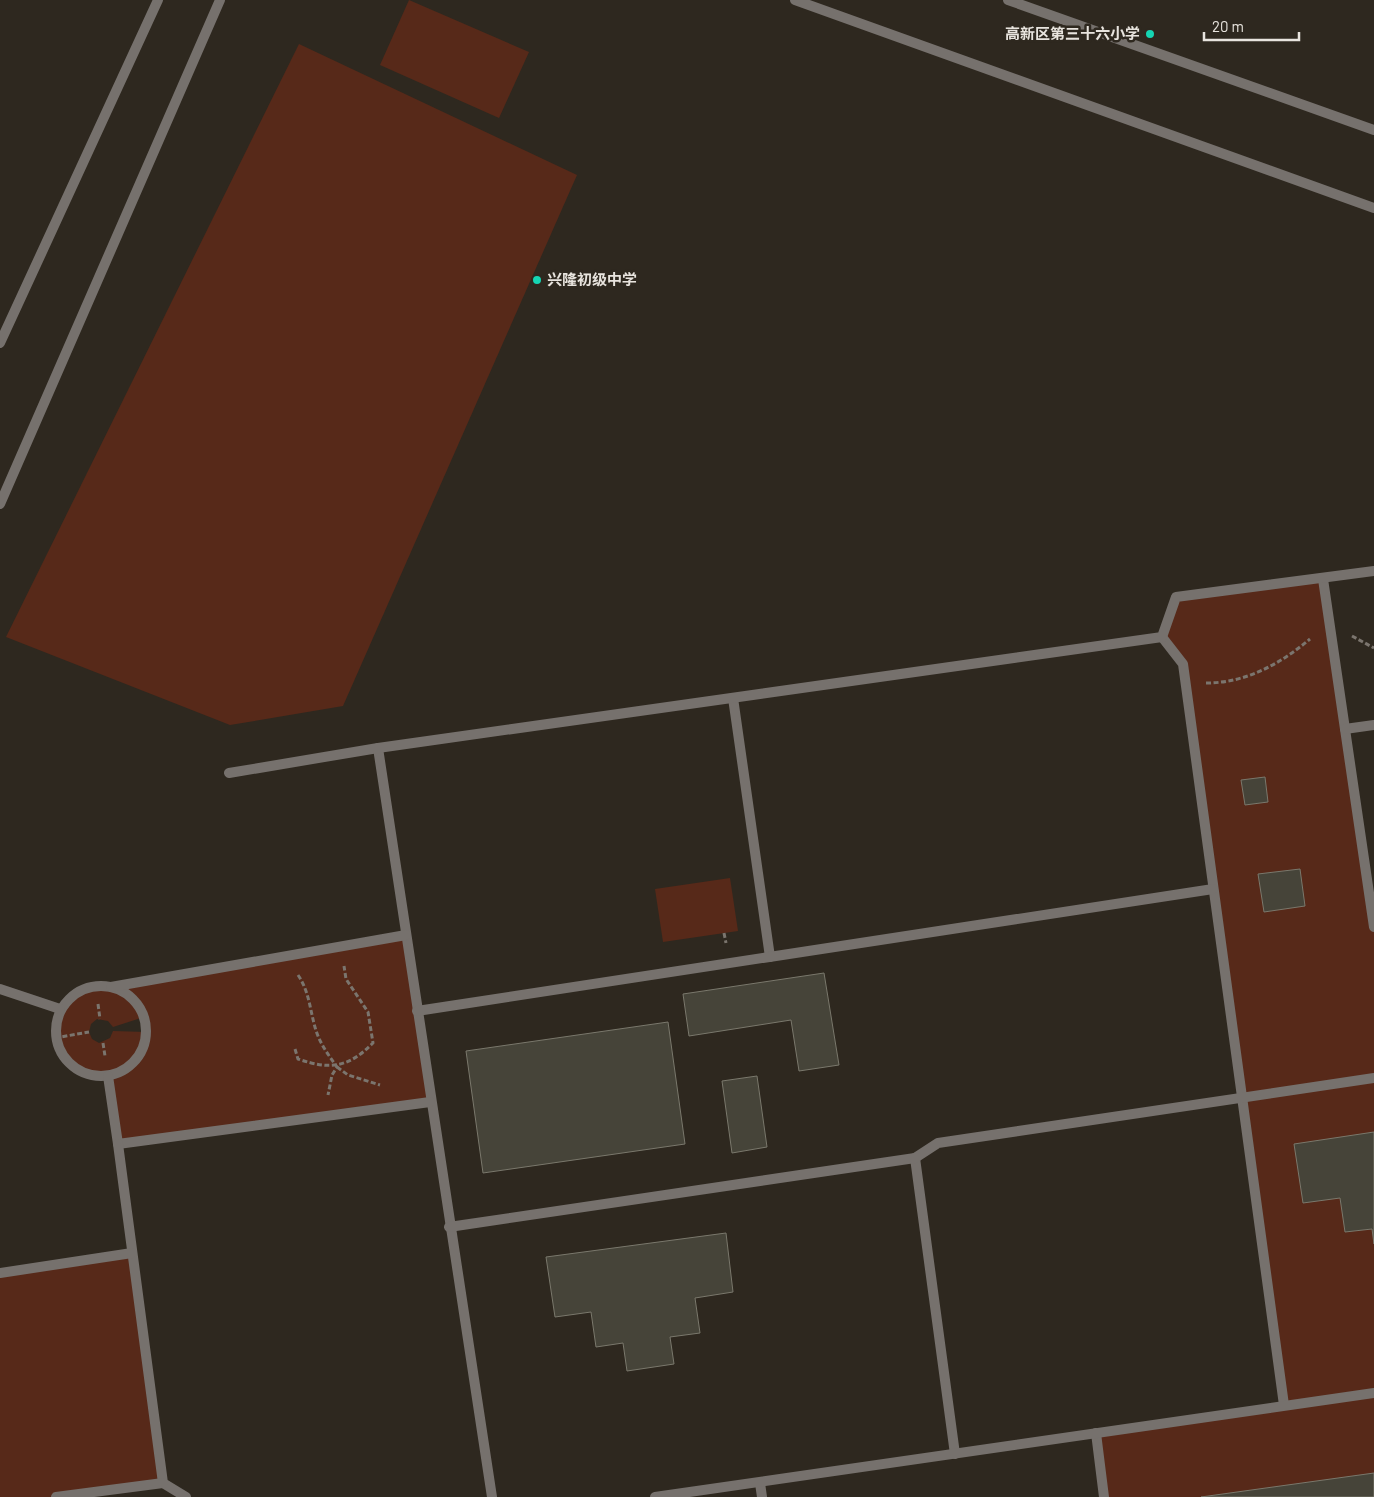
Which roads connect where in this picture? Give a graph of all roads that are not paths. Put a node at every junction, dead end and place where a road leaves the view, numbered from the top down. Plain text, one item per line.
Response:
1 (158, 0) edge
2 (220, 0) edge
3 (795, 0) edge
4 (1008, 0) edge
5 (1374, 130) edge
6 (1374, 208) edge
7 (0, 344) edge
8 (0, 504) edge
9 (1374, 572) edge
10 (1323, 579) junction
11 (1162, 637) junction
12 (733, 698) junction
13 (1374, 725) edge
14 (1346, 729) junction
15 (378, 748) junction
16 (229, 773) dead end
17 (1214, 889) junction
18 (1374, 927) edge
19 (406, 935) junction
20 (770, 957) junction
21 (111, 987) junction
22 (0, 989) edge
23 (60, 1009) junction
24 (417, 1011) junction
25 (108, 1076) junction
26 (1374, 1078) edge
27 (1241, 1098) junction
28 (430, 1102) junction
29 (118, 1144) junction
30 (915, 1158) junction
31 (449, 1227) junction
32 (132, 1253) junction
33 (0, 1272) edge
34 (1374, 1393) edge
35 (1284, 1405) junction
36 (1096, 1433) junction
37 (955, 1454) junction
38 (163, 1483) junction
39 (760, 1483) junction
40 (56, 1497) edge
41 (186, 1497) edge
42 (492, 1497) edge
43 (655, 1497) edge
44 (762, 1497) edge
45 (1104, 1497) edge

1 - 7 street
2 - 8 street
3 - 6 street
4 - 5 street
9 - 10 street
10 - 11 street
10 - 14 street
11 - 12 street
11 - 17 street
12 - 15 street
12 - 20 street
13 - 14 street
14 - 18 street
15 - 16 street
15 - 19 street
17 - 20 street
17 - 27 street
19 - 21 street
19 - 24 street
20 - 24 street
21 - 23 street
21 - 25 street
22 - 23 street
23 - 25 street
24 - 28 street
25 - 29 street
26 - 27 street
27 - 30 street
27 - 35 street
28 - 29 street
28 - 31 street
29 - 32 street
30 - 31 street
30 - 37 street
31 - 42 street
32 - 33 street
32 - 38 street
34 - 35 street
35 - 36 street
36 - 37 street
36 - 45 street
37 - 39 street
38 - 40 street
38 - 41 street
39 - 43 street
39 - 44 street

